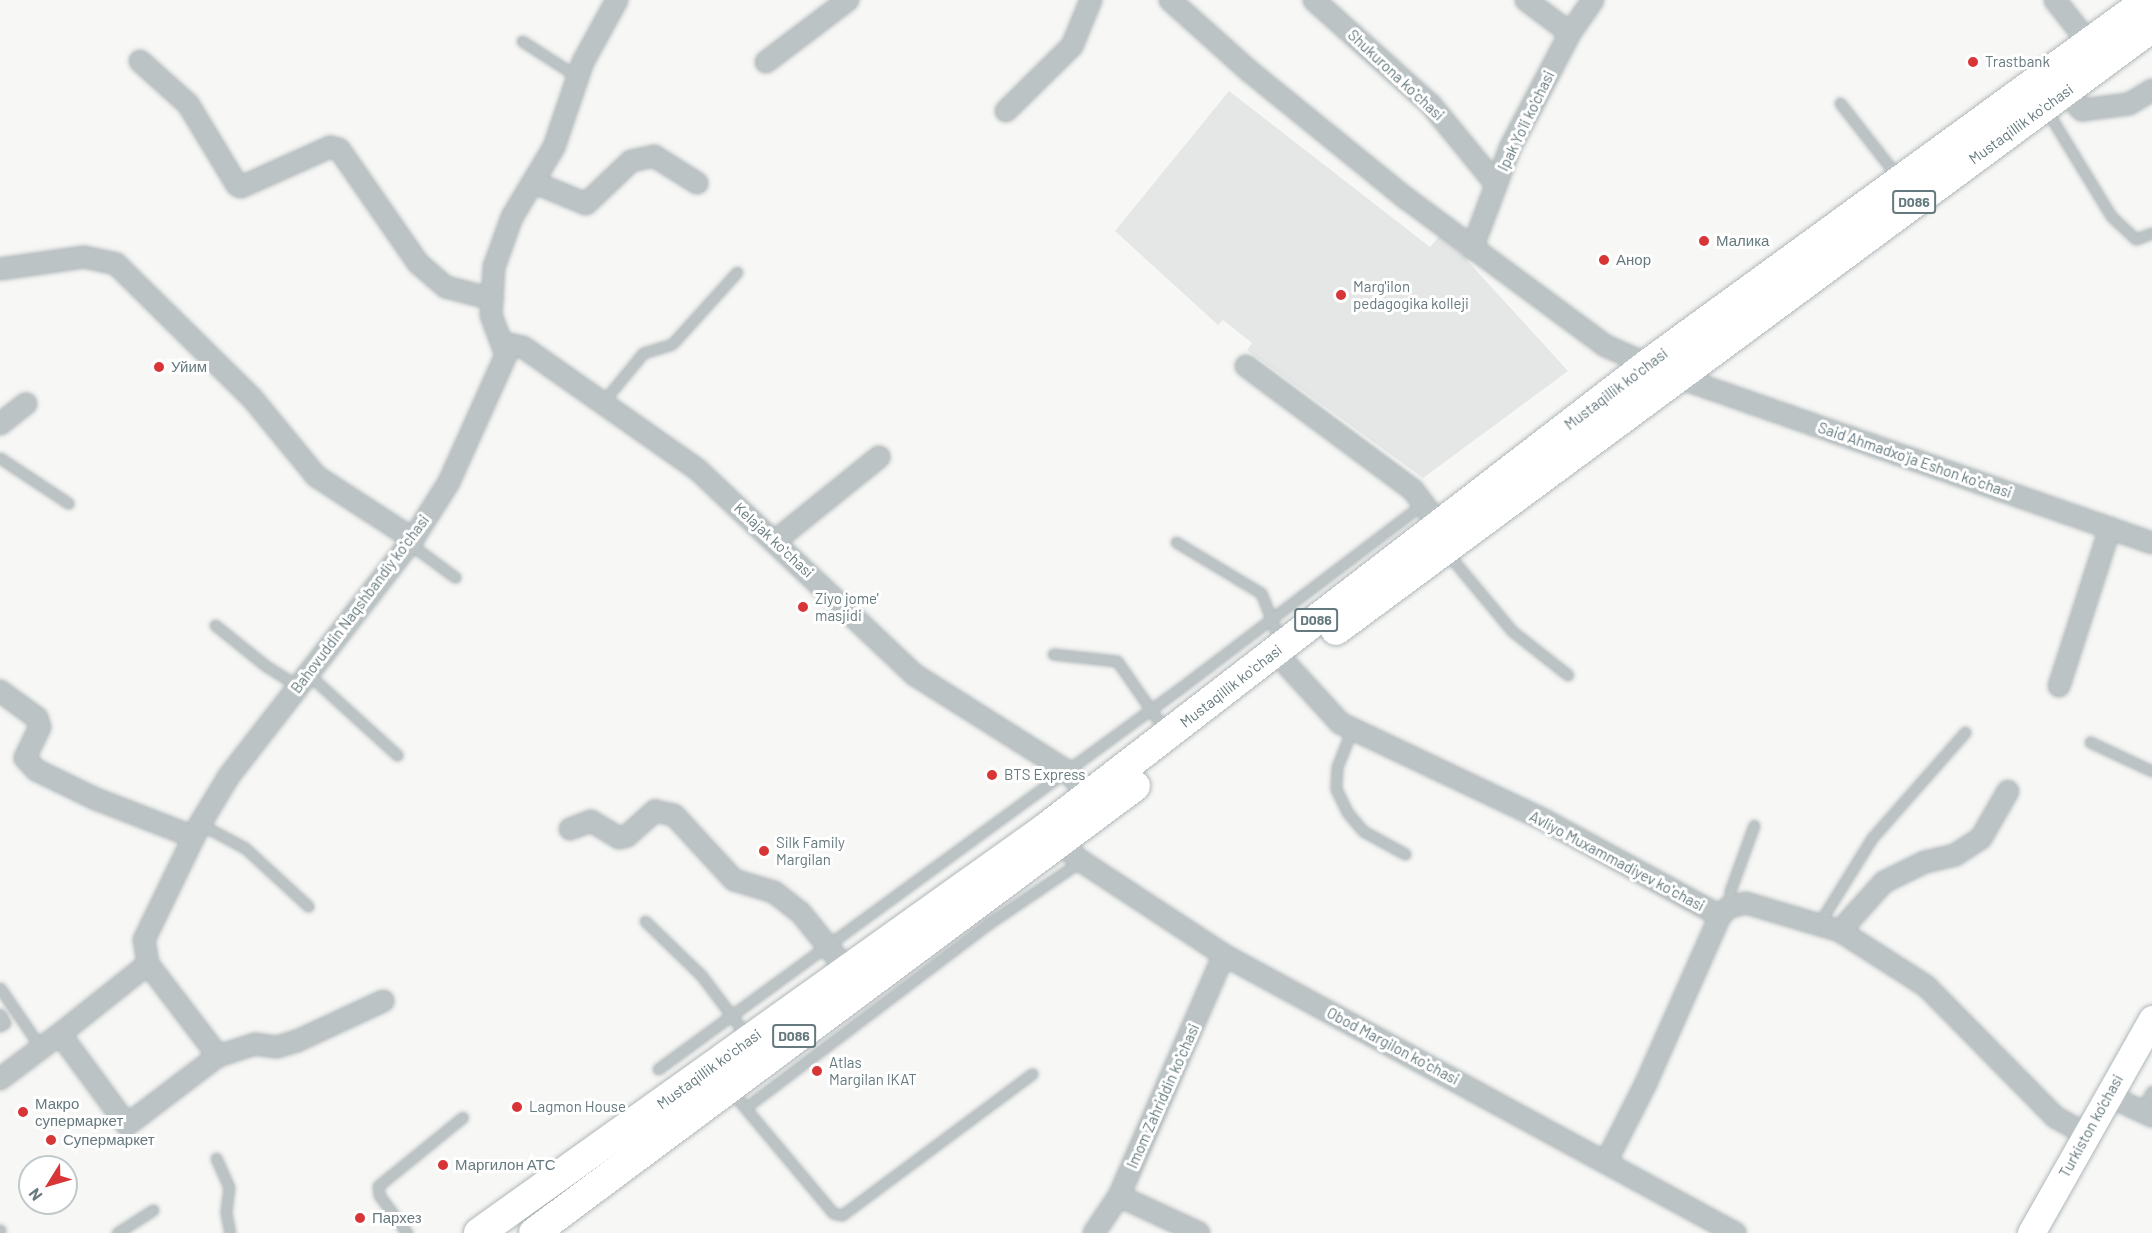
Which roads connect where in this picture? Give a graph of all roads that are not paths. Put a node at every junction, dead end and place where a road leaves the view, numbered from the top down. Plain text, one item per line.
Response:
1 (616, 0) edge
2 (848, 0) edge
3 (1091, 0) edge
4 (1170, 0) edge
5 (1314, 0) edge
6 (1526, 0) edge
7 (1593, 0) edge
8 (2055, 0) edge
9 (2148, 0) edge
10 (2152, 27) edge
11 (1570, 33) junction
12 (522, 41) dead end
13 (2089, 44) junction
14 (140, 62) dead end
15 (766, 62) dead end
16 (578, 77) junction
17 (2152, 90) edge
18 (2055, 99) junction
19 (1840, 103) dead end
20 (1006, 111) dead end
21 (1900, 181) junction
22 (533, 182) junction
23 (697, 183) dead end
24 (1496, 184) junction
25 (2152, 233) edge
26 (1472, 249) junction
27 (0, 269) edge
28 (737, 272) dead end
29 (492, 299) junction
30 (504, 343) junction
31 (1648, 364) junction
32 (1246, 366) dead end
33 (1677, 377) junction
34 (602, 403) junction
35 (26, 404) dead end
36 (0, 424) edge
37 (879, 457) dead end
38 (0, 458) edge
39 (68, 503) dead end
40 (1436, 526) junction
41 (2110, 528) junction
42 (776, 541) junction
43 (411, 542) junction
44 (1176, 542) dead end
45 (2152, 543) edge
46 (455, 578) dead end
47 (215, 625) dead end
48 (1280, 644) junction
49 (1053, 654) dead end
50 (1568, 675) dead end
51 (302, 679) junction
52 (2059, 686) dead end
53 (0, 691) edge
54 (1151, 707) junction
55 (1352, 729) junction
56 (1965, 732) dead end
57 (1167, 734) junction
58 (2090, 742) dead end
59 (397, 755) dead end
60 (1065, 770) junction
61 (2152, 771) edge
62 (2008, 791) dead end
63 (1090, 794) junction
64 (1754, 825) dead end
65 (570, 829) dead end
66 (197, 831) junction
67 (1062, 845) junction
68 (1405, 854) dead end
69 (308, 906) dead end
70 (1725, 912) junction
71 (645, 921) dead end
72 (1818, 925) junction
73 (1840, 931) junction
74 (827, 945) junction
75 (1224, 955) junction
76 (148, 964) junction
77 (847, 970) junction
78 (0, 988) edge
79 (382, 1001) dead end
80 (0, 1014) edge
81 (731, 1017) junction
82 (2152, 1019) edge
83 (0, 1026) edge
84 (60, 1034) junction
85 (750, 1040) junction
86 (41, 1048) junction
87 (218, 1056) junction
88 (658, 1069) dead end
89 (1032, 1074) dead end
90 (0, 1079) edge
91 (2152, 1091) edge
92 (2107, 1095) junction
93 (736, 1097) junction
94 (2146, 1114) edge
95 (463, 1117) dead end
96 (2086, 1134) junction
97 (216, 1158) dead end
98 (1606, 1162) junction
99 (1119, 1196) junction
100 (153, 1210) dead end
101 (117, 1233) edge
102 (230, 1233) edge
103 (407, 1233) edge
104 (480, 1233) edge
105 (534, 1233) edge
106 (1094, 1233) edge
107 (1199, 1233) edge
108 (1735, 1233) edge
109 (2031, 1233) edge

1 - 16 street
2 - 15 street
3 - 20 street
4 - 26 street, Said Ahmadxoʻja Eshon koʻchasi
5 - 24 street, Shukurona koʻchasi
6 - 11 street
7 - 11 street, Ipak Yo'li ko'chasi
8 - 13 street
9 - 13 main road, Mustaqillik koʻchasi / D086
10 - 18 main road, Mustaqillik koʻchasi / D086
11 - 24 street, Ipak Yo'li ko'chasi
12 - 16 lane
13 - 21 main road, Mustaqillik koʻchasi / D086
14 - 29 street
16 - 22 street
17 - 18 street
18 - 25 lane
18 - 33 main road, Mustaqillik koʻchasi / D086
19 - 21 lane
21 - 31 main road, Mustaqillik koʻchasi / D086
22 - 23 street
22 - 29 street
24 - 26 street, Ipak Yo'li ko'chasi
26 - 31 street, Said Ahmadxoʻja Eshon koʻchasi
27 - 43 street
28 - 34 lane
29 - 30 street
30 - 34 street, Kelajak koʻchasi
30 - 43 street, Bahovuddin Naqshbandiy koʻchasi
31 - 33 street, Said Ahmadxoʻja Eshon koʻchasi
31 - 40 main road, Mustaqillik koʻchasi / D086
32 - 40 street
33 - 40 main road, Mustaqillik koʻchasi / D086
33 - 41 street, Said Ahmadxoʻja Eshon koʻchasi
34 - 42 street, Kelajak koʻchasi
35 - 36 street
37 - 42 street
38 - 39 lane
40 - 48 main road, Mustaqillik koʻchasi / D086
40 - 48 lane
40 - 50 lane
41 - 45 street, Said Ahmadxoʻja Eshon koʻchasi
41 - 52 street
42 - 60 street, Kelajak koʻchasi
43 - 46 lane
43 - 51 street, Bahovuddin Naqshbandiy koʻchasi
44 - 48 lane
47 - 51 lane
48 - 54 lane
48 - 55 street, Avliyo Muxammadiyev koʻchasi
48 - 57 main road, Mustaqillik koʻchasi / D086
48 - 67 main road, Mustaqillik koʻchasi / D086
49 - 54 lane
51 - 59 lane
51 - 66 street, Bahovuddin Naqshbandiy koʻchasi
53 - 66 street
54 - 57 lane
54 - 60 lane
55 - 68 lane
55 - 70 street, Avliyo Muxammadiyev koʻchasi
56 - 72 lane
57 - 63 main road, Mustaqillik koʻchasi / D086
58 - 61 lane
60 - 63 street, Kelajak koʻchasi
60 - 74 lane
62 - 73 street
63 - 67 main road, Mustaqillik koʻchasi / D086
64 - 70 lane
65 - 74 street
66 - 69 lane
66 - 76 street, Bahovuddin Naqshbandiy koʻchasi
67 - 75 street, Obod Margilon koʻchasi
67 - 77 main road, Mustaqillik koʻchasi / D086
67 - 93 main road, Mustaqillik koʻchasi / D086
70 - 72 street, Avliyo Muxammadiyev koʻchasi
70 - 98 street
71 - 81 lane
72 - 73 street, Avliyo Muxammadiyev koʻchasi
73 - 96 street, Avliyo Muxammadiyev koʻchasi
74 - 77 street
74 - 81 lane
75 - 98 street, Obod Margilon koʻchasi
75 - 99 street, Imom Zahriddin koʻchasi
76 - 84 street
76 - 87 street
77 - 85 main road, Mustaqillik koʻchasi / D086
78 - 86 lane
79 - 87 street
80 - 83 lane
81 - 85 lane
81 - 88 lane
82 - 92 main road, Turkiston ko’chasi
84 - 86 street
84 - 87 street
85 - 104 main road, Mustaqillik koʻchasi / D086
86 - 90 street
89 - 93 lane
91 - 94 lane
92 - 94 street
92 - 96 main road, Turkiston ko’chasi
93 - 105 main road, Mustaqillik koʻchasi / D086
95 - 103 lane
96 - 109 main road, Turkiston ko’chasi
97 - 102 lane
98 - 108 street, Obod Margilon koʻchasi
99 - 106 street, Imom Zahriddin koʻchasi
99 - 107 street
100 - 101 lane

